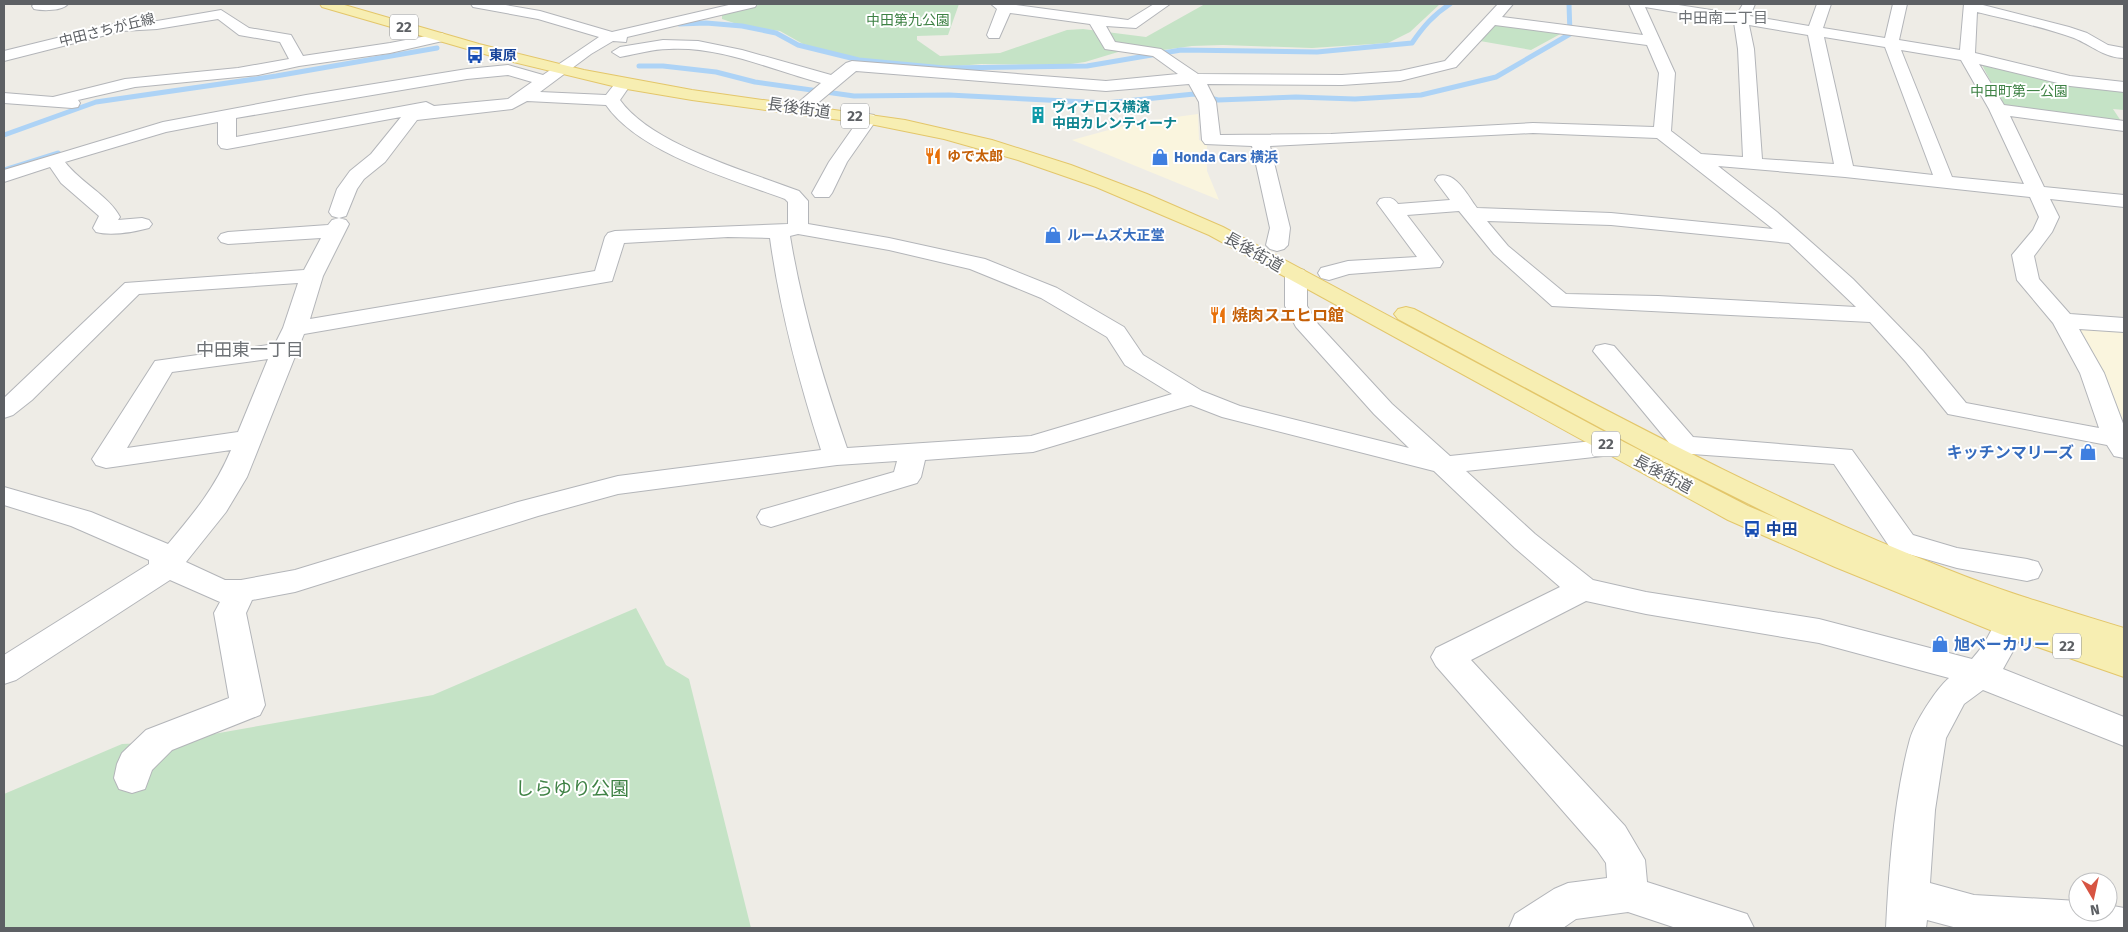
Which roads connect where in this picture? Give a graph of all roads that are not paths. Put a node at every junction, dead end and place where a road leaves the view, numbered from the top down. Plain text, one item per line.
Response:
1 (59, 4) edge
2 (209, 4) edge
3 (327, 4) edge
4 (363, 4) edge
5 (478, 4) edge
6 (748, 4) edge
7 (1163, 4) edge
8 (1506, 4) edge
9 (1636, 4) edge
10 (1648, 4) edge
11 (1750, 4) edge
12 (1824, 4) edge
13 (1900, 4) edge
14 (2002, 4) edge
15 (39, 6) dead end
16 (1001, 6) edge
17 (1674, 6) edge
18 (1974, 6) edge
19 (662, 9) dead end
20 (1070, 9) edge
21 (1742, 19) junction
22 (1095, 20) junction
23 (1492, 20) junction
24 (653, 26) junction
25 (118, 27) junction
26 (1815, 31) junction
27 (994, 35) dead end
28 (612, 36) junction
29 (442, 37) junction
30 (1653, 41) junction
31 (1891, 43) junction
32 (620, 52) junction
33 (2124, 53) edge
34 (265, 54) dead end
35 (4, 56) edge
36 (296, 56) junction
37 (1967, 56) junction
38 (189, 62) dead end
39 (564, 66) junction
40 (622, 79) junction
41 (1192, 79) junction
42 (544, 80) junction
43 (2124, 87) edge
44 (52, 95) junction
45 (816, 95) junction
46 (4, 98) edge
47 (517, 100) junction
48 (611, 100) junction
49 (80, 104) dead end
50 (1998, 109) junction
51 (225, 116) junction
52 (868, 119) junction
53 (2118, 126) edge
54 (1662, 132) junction
55 (2124, 141) edge
56 (1260, 143) junction
57 (54, 159) junction
58 (1695, 159) junction
59 (1753, 163) junction
60 (1845, 171) junction
61 (4, 176) edge
62 (1445, 180) dead end
63 (1945, 182) junction
64 (2035, 192) junction
65 (822, 193) dead end
66 (2124, 202) edge
67 (1468, 210) junction
68 (338, 222) junction
69 (142, 224) dead end
70 (788, 230) junction
71 (1792, 237) junction
72 (228, 238) dead end
73 (1277, 245) junction
74 (1329, 273) junction
75 (1296, 275) junction
76 (312, 276) junction
77 (1876, 315) junction
78 (2063, 321) junction
79 (2124, 326) edge
80 (290, 339) junction
81 (1605, 351) dead end
82 (1193, 396) junction
83 (4, 410) edge
84 (247, 438) junction
85 (2120, 444) edge
86 (1612, 447) junction
87 (913, 451) junction
88 (1680, 451) junction
89 (837, 457) junction
90 (1443, 465) junction
91 (4, 496) edge
92 (771, 517) dead end
93 (1900, 552) junction
94 (165, 568) junction
95 (2027, 570) dead end
96 (1583, 589) junction
97 (241, 591) junction
98 (2014, 617) junction
99 (2124, 640) edge
100 (2124, 664) edge
101 (4, 671) edge
102 (1979, 674) junction
103 (2124, 732) edge
104 (132, 778) dead end
105 (1628, 894) junction
106 (1907, 912) edge
107 (1975, 921) edge
108 (2124, 926) edge
109 (1528, 928) edge
110 (1733, 928) edge

1 - 15 street
2 - 25 street, 中田さちが丘線
3 - 29 main road, 長後街道 / 22
4 - 39 main road, 長後街道 / 22
5 - 28 street
6 - 24 street
7 - 22 street
8 - 23 street
9 - 30 street
10 - 17 street
11 - 21 street
12 - 26 street
13 - 31 street
14 - 18 street
16 - 20 street
16 - 27 street
17 - 21 street
18 - 33 street
18 - 37 street
19 - 24 street
20 - 22 street
21 - 26 street
21 - 59 street
22 - 41 street
23 - 30 street
23 - 41 street
24 - 28 street
25 - 35 street, 中田さちが丘線
25 - 36 street
26 - 31 street
26 - 60 street
28 - 32 street
28 - 39 street
29 - 36 street
29 - 39 main road, 長後街道 / 22
30 - 54 street
31 - 37 street
31 - 63 street
32 - 40 street
32 - 45 street
34 - 36 street
36 - 44 street
37 - 43 street
37 - 50 street
38 - 44 street
39 - 40 main road, 長後街道 / 22
39 - 42 street
40 - 45 main road, 長後街道 / 22
40 - 48 street
41 - 45 street
41 - 56 street
42 - 47 street
42 - 51 street
44 - 46 street
44 - 49 street
45 - 52 main road, 長後街道 / 22
45 - 73 main road, 長後街道 / 22
47 - 48 street
47 - 51 street
47 - 68 street
48 - 70 street
50 - 53 street
50 - 64 street
51 - 57 street
52 - 65 street
52 - 75 main road, 長後街道 / 22
53 - 55 street
54 - 56 street
54 - 58 street
56 - 73 street
57 - 61 street
57 - 69 street
58 - 59 street
58 - 71 street
59 - 60 street
60 - 63 street
62 - 67 street
63 - 64 street
64 - 66 street
64 - 78 street
67 - 71 street
67 - 74 street
67 - 77 street
68 - 72 street
68 - 76 street
70 - 80 street
70 - 82 street
70 - 89 street
71 - 77 street
73 - 74 main road, 長後街道 / 22
74 - 88 main road, 長後街道 / 22
75 - 86 main road, 長後街道 / 22
75 - 90 street
76 - 80 street
76 - 83 street
77 - 85 street
78 - 79 street
78 - 85 street
80 - 84 street
80 - 84 street
81 - 88 street
82 - 87 street
82 - 90 street
84 - 94 street
86 - 90 street
86 - 98 main road, 長後街道 / 22
87 - 89 street
87 - 92 street
88 - 93 main road, 長後街道 / 22
88 - 93 street
89 - 97 street
90 - 96 street
91 - 94 street
93 - 95 street
93 - 98 main road, 長後街道 / 22
94 - 97 street
94 - 101 street
96 - 102 street
96 - 105 street
97 - 104 street
98 - 99 main road, 長後街道 / 22
98 - 100 main road, 長後街道 / 22
98 - 102 street
102 - 103 street
102 - 106 street
105 - 109 street
105 - 110 street
106 - 107 street
107 - 108 street

